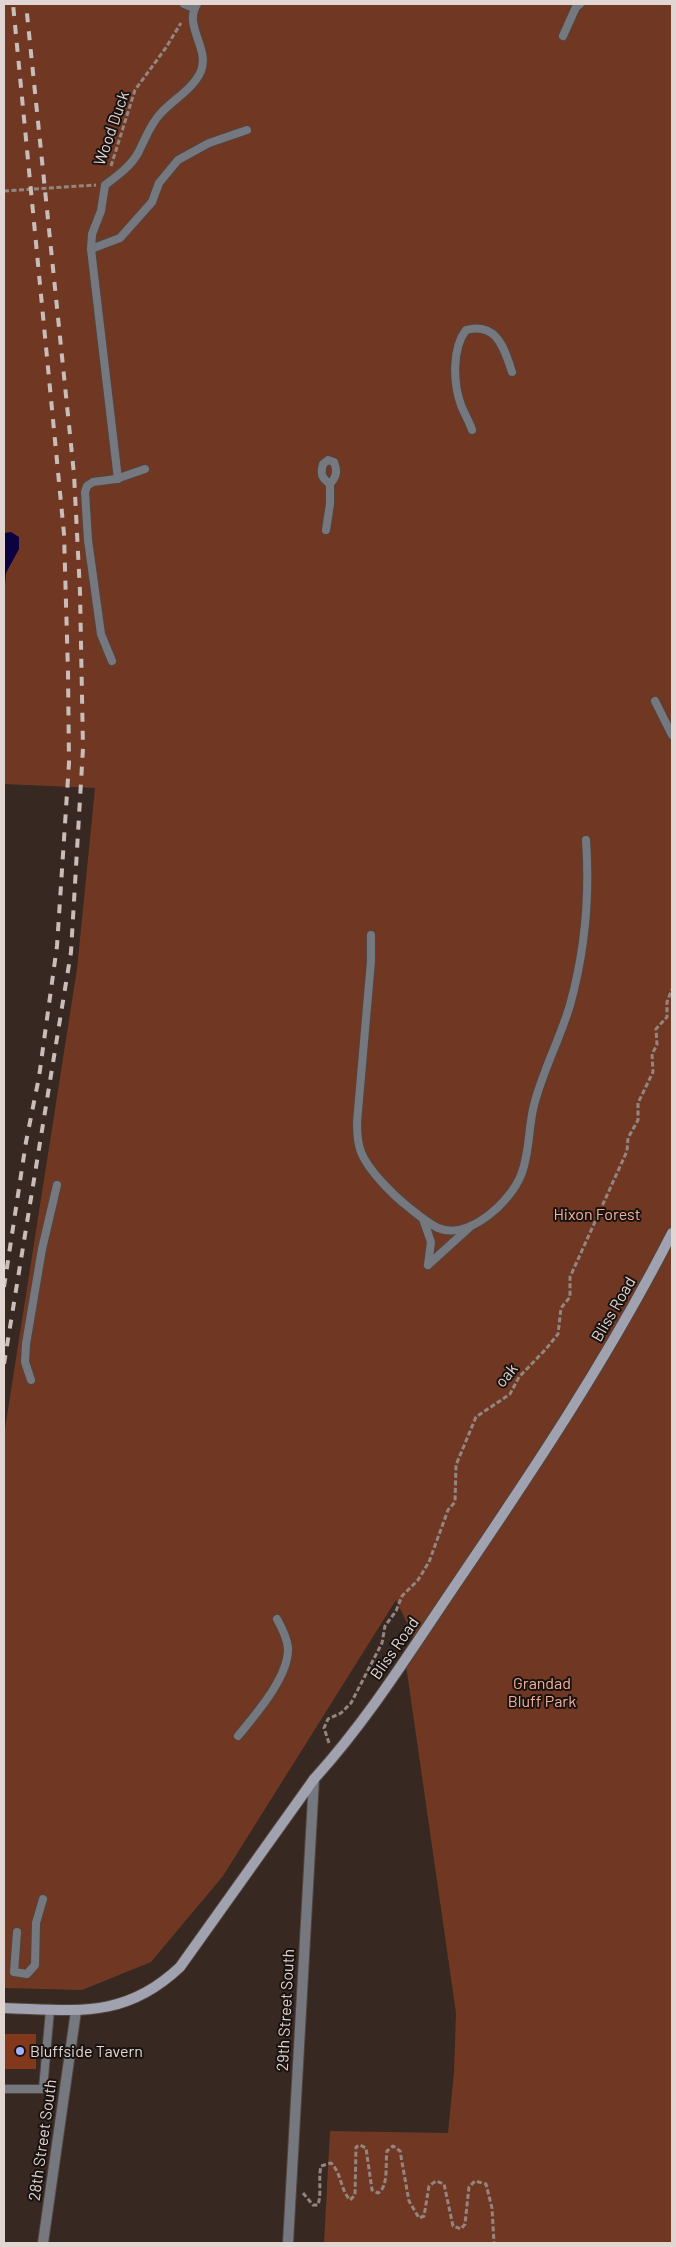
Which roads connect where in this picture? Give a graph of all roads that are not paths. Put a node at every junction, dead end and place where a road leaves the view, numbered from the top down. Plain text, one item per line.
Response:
1 (580, 4) edge
2 (191, 5) edge
3 (563, 36) dead end
4 (247, 130) dead end
5 (91, 249) junction
6 (512, 372) dead end
7 (472, 430) dead end
8 (145, 469) dead end
9 (118, 479) junction
10 (330, 484) dead end
11 (326, 530) dead end
12 (112, 661) dead end
13 (655, 701) dead end
14 (672, 735) edge
15 (586, 840) dead end
16 (370, 935) dead end
17 (57, 1185) dead end
18 (423, 1219) junction
19 (473, 1225) junction
20 (672, 1233) edge
21 (31, 1380) dead end
22 (277, 1619) dead end
23 (238, 1736) dead end
24 (314, 1779) junction
25 (43, 1899) dead end
26 (17, 1932) dead end
27 (4, 2008) edge
28 (50, 2010) junction
29 (76, 2011) junction
30 (4, 2089) edge
31 (43, 2243) edge
32 (288, 2243) edge

1 - 3 lane
2 - 5 lane
4 - 5 lane
5 - 9 lane
6 - 7 lane
8 - 9 lane
9 - 12 lane
10 - 11 lane
13 - 14 lane
15 - 19 lane
16 - 18 lane
17 - 21 lane
18 - 19 lane
18 - 19 lane
20 - 24 street, Bliss Road
22 - 23 lane
24 - 29 street, Bliss Road
24 - 32 street, 29th Street South
25 - 26 lane
27 - 28 street, Bliss Road
28 - 29 street, Bliss Road
28 - 30 lane
29 - 31 street, 28th Street South

